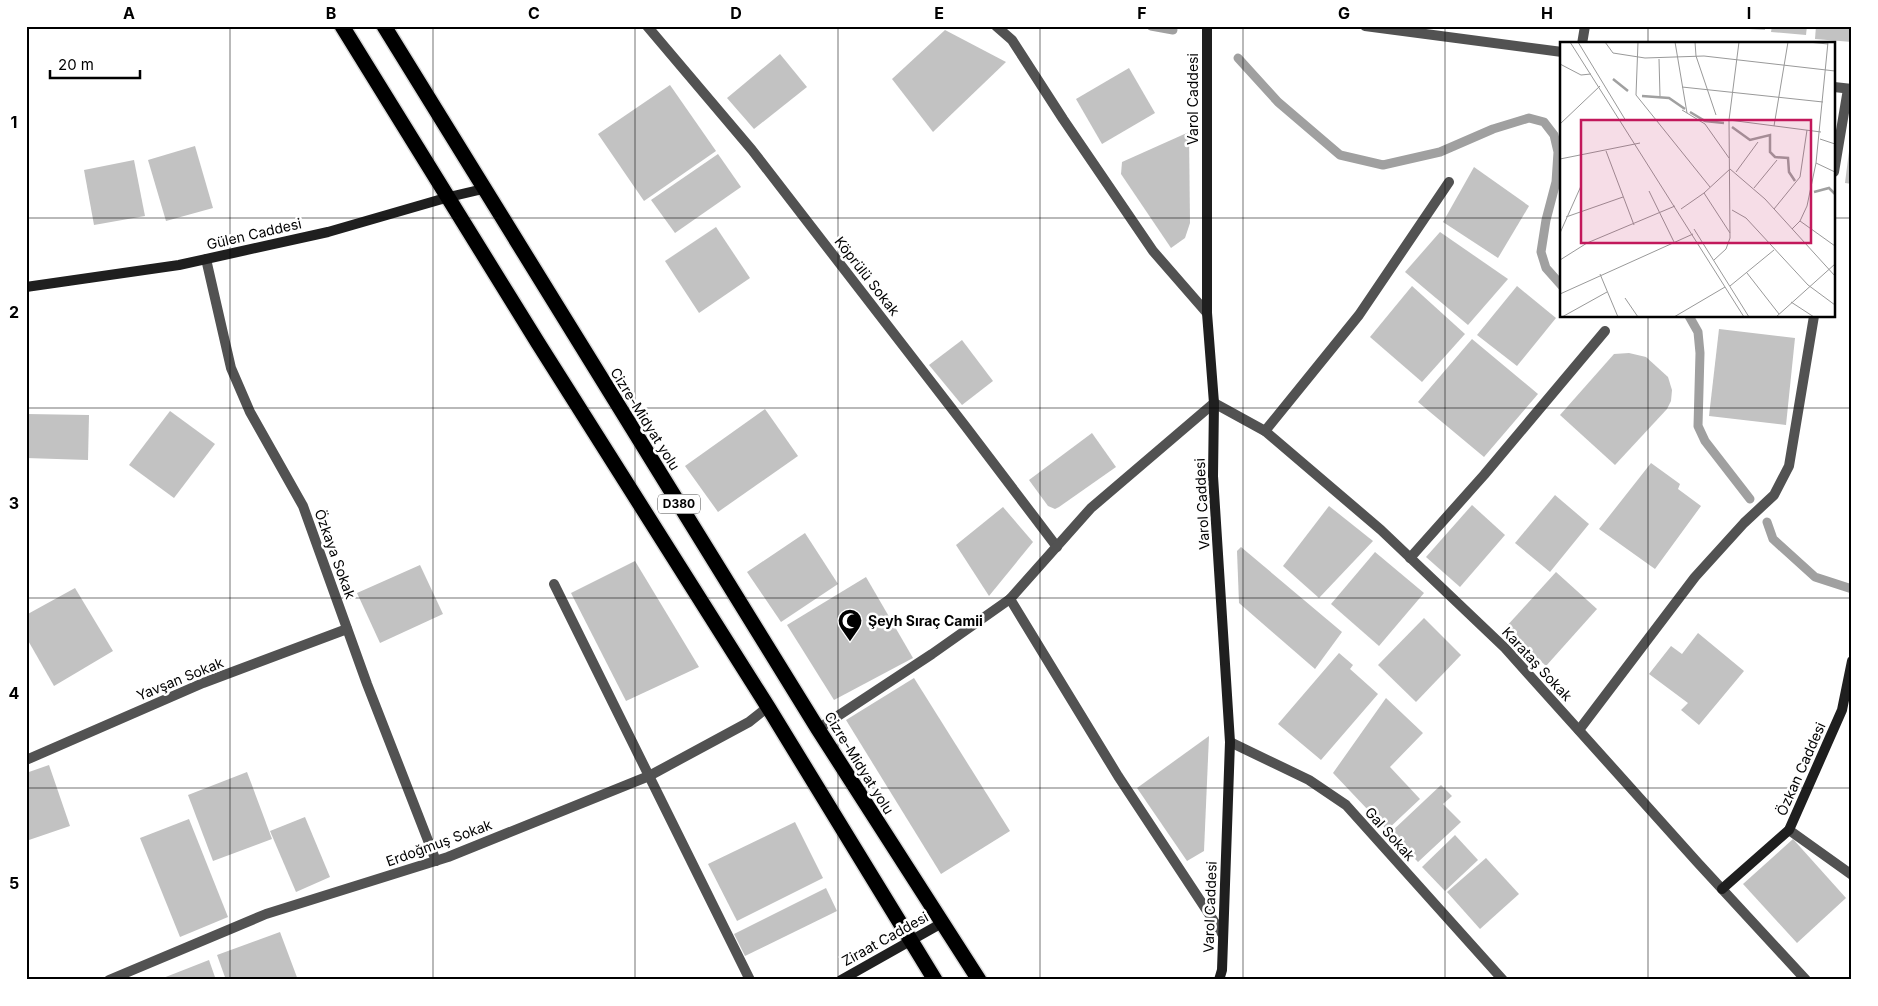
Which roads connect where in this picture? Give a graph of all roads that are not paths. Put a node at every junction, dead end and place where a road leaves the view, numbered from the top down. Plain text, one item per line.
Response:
1 (342, 26) edge
2 (384, 26) edge
3 (647, 26) edge
4 (996, 26) edge
5 (1207, 26) edge
6 (1365, 26) edge
7 (1585, 26) edge
8 (1582, 42) edge
9 (1560, 52) edge
10 (1836, 87) edge
11 (1850, 89) edge
12 (1836, 162) edge
13 (1449, 182) dead end
14 (483, 189) junction
15 (449, 197) junction
16 (206, 259) junction
17 (26, 286) edge
18 (1207, 313) junction
19 (1814, 318) edge
20 (1605, 331) dead end
21 (1214, 403) junction
22 (1265, 431) junction
23 (1057, 547) junction
24 (1410, 558) junction
25 (554, 584) dead end
26 (1010, 599) junction
27 (347, 629) junction
28 (1852, 661) edge
29 (768, 706) junction
30 (818, 729) junction
31 (1579, 730) junction
32 (1230, 742) junction
33 (26, 760) edge
34 (650, 776) junction
35 (1789, 830) junction
36 (436, 861) junction
37 (1852, 875) edge
38 (1722, 889) junction
39 (942, 923) junction
40 (1223, 935) junction
41 (912, 940) junction
42 (108, 980) edge
43 (750, 980) edge
44 (841, 980) edge
45 (936, 980) edge
46 (979, 980) edge
47 (1219, 980) edge
48 (1503, 980) edge
49 (1806, 980) edge

1 - 15 highway, D380
2 - 14 highway, Cizre-Midyat yolu / D380
3 - 23 street, Köprülü Sokak
4 - 18 street
5 - 18 street, Varol Caddesi
6 - 9 street
7 - 8 street
10 - 11 street
11 - 12 street
13 - 22 street
14 - 15 street, Gülen Caddesi
14 - 30 highway, Cizre-Midyat yolu / D380
15 - 16 street, Gülen Caddesi
15 - 29 highway, D380
16 - 17 street, Gülen Caddesi
16 - 27 street, Özkaya Sokak
18 - 21 street, Varol Caddesi
19 - 31 street
20 - 24 street
21 - 22 street, Karataş Sokak
21 - 23 street
21 - 32 street, Varol Caddesi
22 - 24 street, Karataş Sokak
23 - 26 street
24 - 31 street, Karataş Sokak
25 - 34 street
26 - 30 street
26 - 40 street
27 - 33 street, Yavşan Sokak
27 - 36 street, Özkaya Sokak
28 - 35 street, Özkan Caddesi
29 - 34 street, Erdoğmuş Sokak
29 - 41 highway, D380
30 - 39 highway, Cizre-Midyat yolu / D380
31 - 38 street, Karataş Sokak
32 - 40 street, Varol Caddesi
32 - 48 street, Gal Sokak
34 - 36 street, Erdoğmuş Sokak
34 - 43 street
35 - 37 street
35 - 38 street, Özkan Caddesi
36 - 42 street, Erdoğmuş Sokak
38 - 49 street, Karataş Sokak
39 - 41 street, Ziraat Caddesi
39 - 46 highway, Cizre-Midyat yolu / D380
40 - 47 street, Varol Caddesi
41 - 44 street, Ziraat Caddesi
41 - 45 highway, D380

